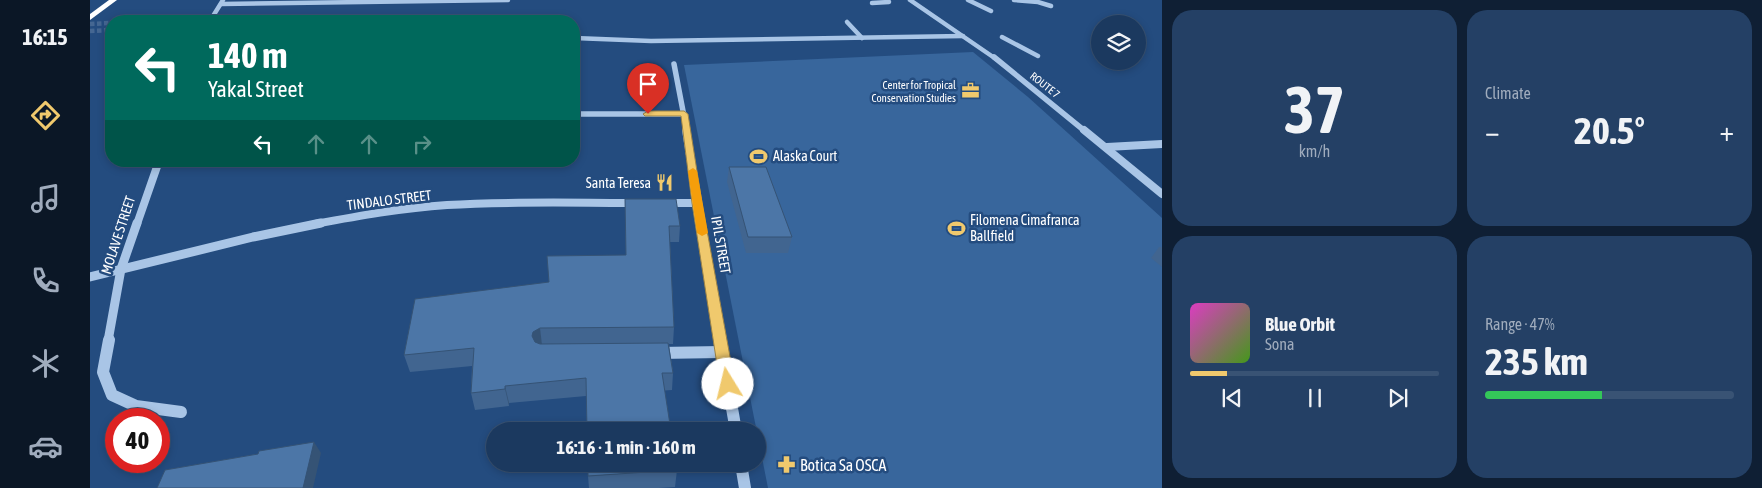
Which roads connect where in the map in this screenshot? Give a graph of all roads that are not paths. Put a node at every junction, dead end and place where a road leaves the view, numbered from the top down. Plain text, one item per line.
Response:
1 (113, 0) edge
2 (508, 0) edge
3 (888, 0) edge
4 (910, 0) edge
5 (968, 0) edge
6 (1014, 0) edge
7 (222, 2) edge
8 (872, 3) dead end
9 (1051, 6) dead end
10 (991, 11) dead end
11 (214, 15) edge
12 (90, 18) edge
13 (847, 22) dead end
14 (963, 36) junction
15 (1002, 37) dead end
16 (580, 38) edge
17 (862, 38) junction
18 (1038, 56) dead end
19 (674, 64) dead end
20 (580, 114) edge
21 (684, 114) junction
22 (1162, 144) edge
23 (1107, 147) junction
24 (158, 167) edge
25 (1162, 194) edge
26 (648, 203) edge
27 (658, 203) edge
28 (697, 203) junction
29 (121, 269) junction
30 (90, 277) edge
31 (722, 352) junction
32 (646, 353) edge
33 (181, 412) dead end
34 (734, 422) edge
35 (742, 472) edge
36 (745, 488) edge

1 - 12 highway
2 - 7 street
3 - 8 street
4 - 14 street, ROUTE 7
5 - 10 street
6 - 9 street
7 - 11 street
13 - 17 street
14 - 17 street
14 - 23 street, ROUTE 7
15 - 18 street
16 - 17 street
19 - 21 street, IPIL STREET
20 - 21 street
21 - 28 street, IPIL STREET
22 - 23 street
23 - 25 street, ROUTE 7
24 - 29 street, MOLAVE STREET
26 - 29 street, TINDALO STREET
27 - 28 street
28 - 31 street, IPIL STREET
29 - 30 street, TINDALO STREET
29 - 33 street, MOLAVE STREET
31 - 32 street
31 - 34 street, IPIL STREET
35 - 36 street

